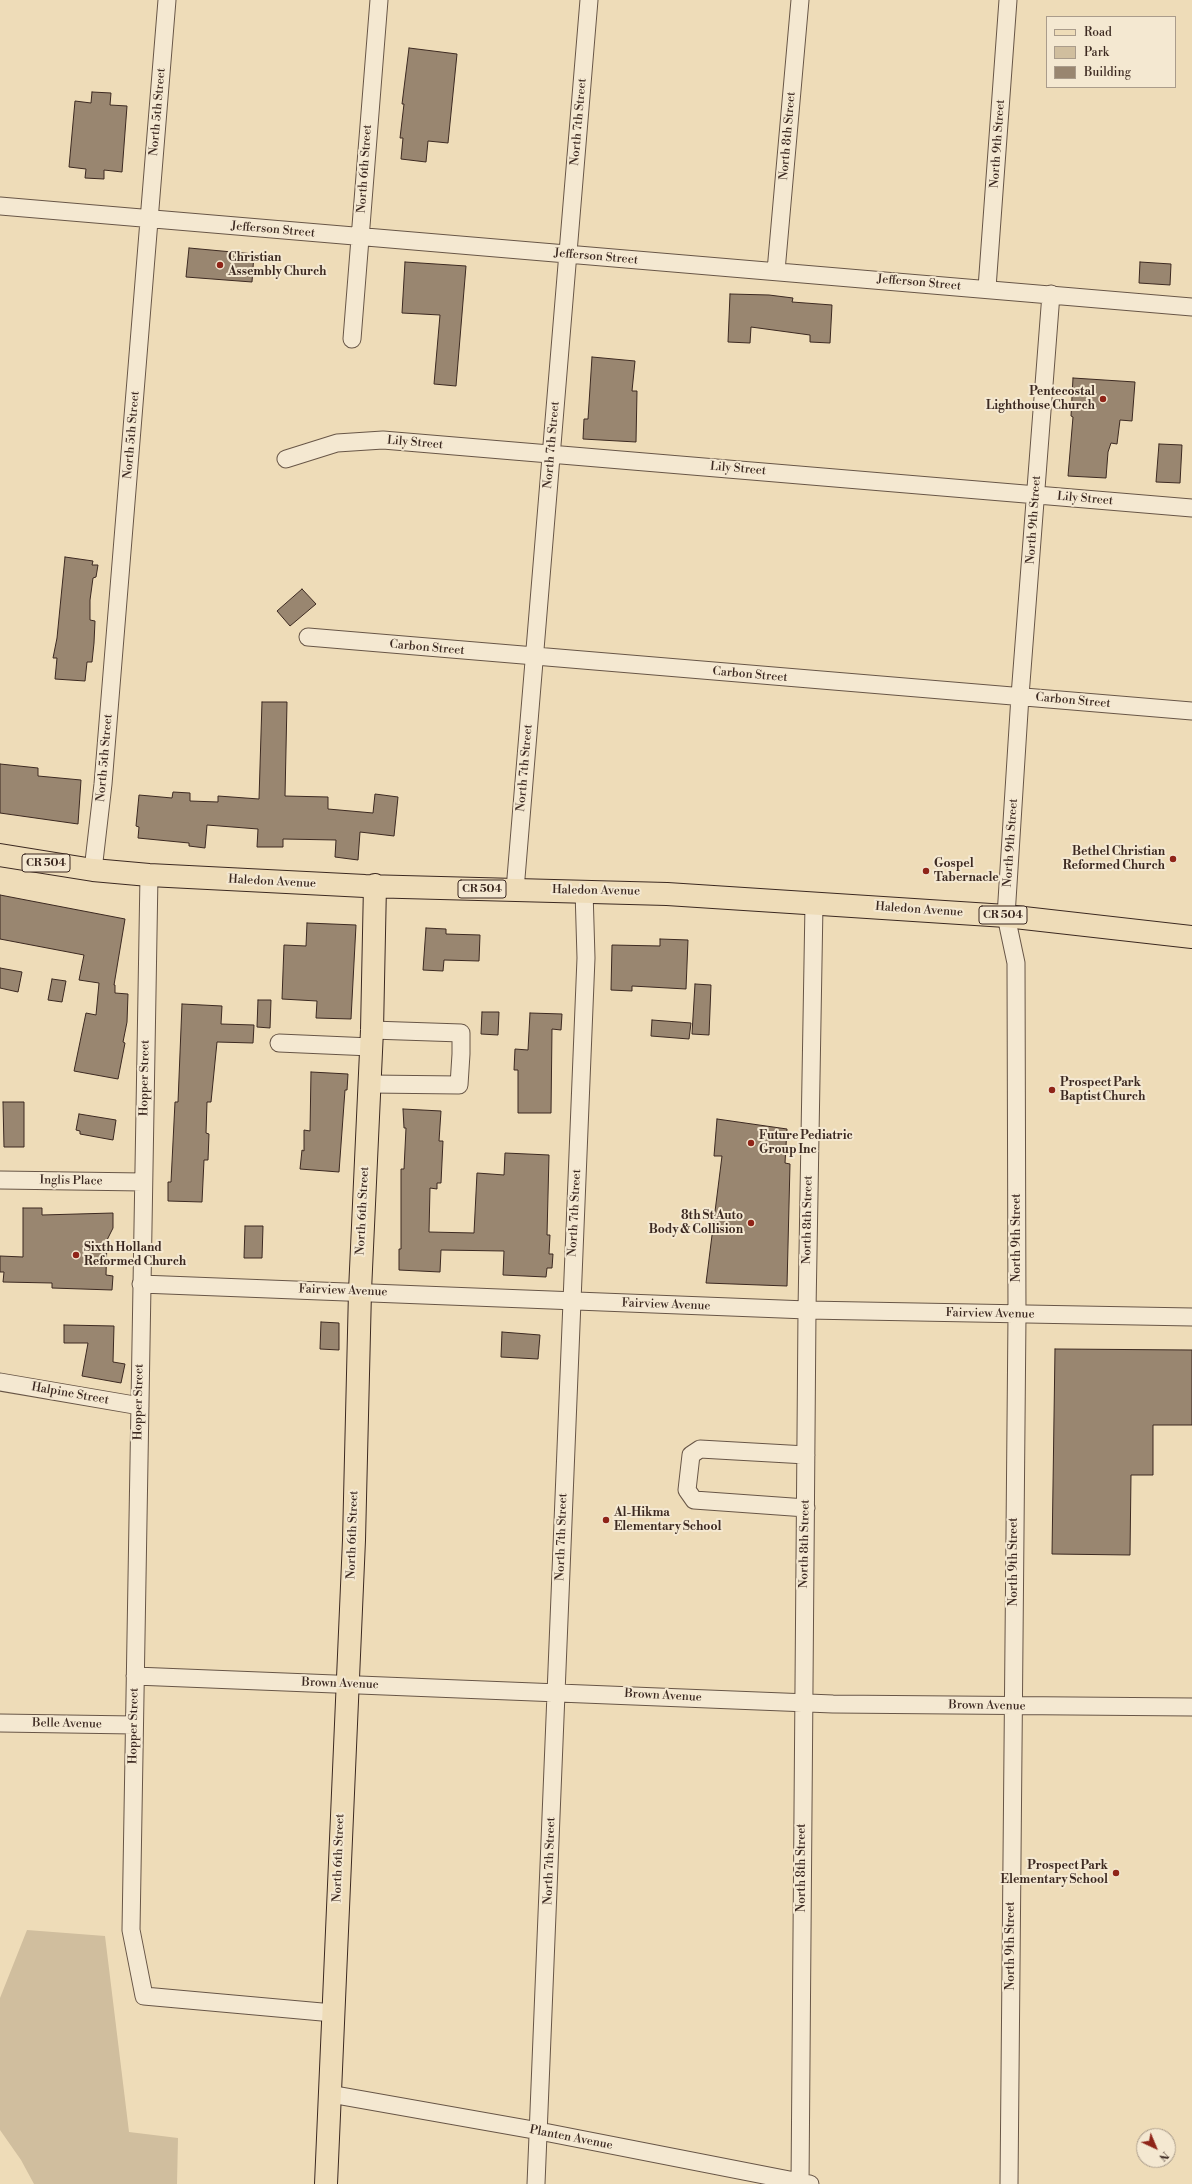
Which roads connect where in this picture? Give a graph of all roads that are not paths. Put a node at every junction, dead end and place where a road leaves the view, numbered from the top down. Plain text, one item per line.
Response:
1 (167, 0) edge
2 (379, 0) edge
3 (589, 0) edge
4 (800, 0) edge
5 (1008, 0) edge
6 (0, 206) edge
7 (149, 219) junction
8 (360, 238) junction
9 (568, 254) junction
10 (776, 271) junction
11 (987, 288) junction
12 (1051, 294) junction
13 (1192, 307) edge
14 (352, 339) dead end
15 (552, 455) junction
16 (286, 459) dead end
17 (1035, 495) junction
18 (1192, 508) edge
19 (308, 638) dead end
20 (535, 657) junction
21 (1020, 696) junction
22 (1192, 711) edge
23 (0, 855) edge
24 (93, 870) junction
25 (149, 875) junction
26 (375, 885) junction
27 (515, 890) junction
28 (584, 890) junction
29 (814, 904) junction
30 (1006, 916) junction
31 (1192, 937) edge
32 (372, 1039) junction
33 (280, 1042) dead end
34 (370, 1084) junction
35 (0, 1180) edge
36 (143, 1182) junction
37 (141, 1284) junction
38 (360, 1291) junction
39 (571, 1301) junction
40 (806, 1310) junction
41 (1017, 1315) junction
42 (1192, 1317) edge
43 (0, 1382) edge
44 (140, 1406) junction
45 (806, 1455) junction
46 (806, 1508) junction
47 (135, 1676) junction
48 (346, 1684) junction
49 (556, 1692) junction
50 (803, 1703) junction
51 (1013, 1707) junction
52 (1192, 1707) edge
53 (0, 1723) edge
54 (134, 1725) junction
55 (333, 2013) junction
56 (330, 2094) junction
57 (539, 2131) junction
58 (804, 2183) edge
59 (326, 2184) edge
60 (536, 2184) edge
61 (1009, 2184) edge

1 - 7 street, North 5th Street
2 - 8 street, North 6th Street
3 - 9 street, North 7th Street
4 - 10 street, North 8th Street
5 - 11 street, North 9th Street
6 - 7 street, Jefferson Street
7 - 8 street, Jefferson Street
7 - 24 street, North 5th Street
8 - 9 street, Jefferson Street
8 - 14 street, North 6th Street
9 - 10 street, Jefferson Street
9 - 15 street, North 7th Street
10 - 11 street, Jefferson Street
11 - 12 street, Jefferson Street
12 - 13 street, Jefferson Street
12 - 17 street, North 9th Street
15 - 16 street, Lily Street
15 - 17 street, Lily Street
15 - 20 street, North 7th Street
17 - 18 street, Lily Street
17 - 21 street, North 9th Street
19 - 20 street, Carbon Street
20 - 21 street, Carbon Street
20 - 27 street, North 7th Street
21 - 22 street, Carbon Street
21 - 30 street, North 9th Street
23 - 24 main road, Haledon Avenue / CR 504
24 - 25 main road, Haledon Avenue / CR 504
25 - 26 main road, Haledon Avenue / CR 504
25 - 36 street, Hopper Street
26 - 27 main road, Haledon Avenue / CR 504
26 - 32 main road, North 6th Street
27 - 28 main road, Haledon Avenue / CR 504
28 - 29 main road, Haledon Avenue / CR 504
28 - 39 street, North 7th Street
29 - 30 main road, Haledon Avenue / CR 504
29 - 40 street, North 8th Street
30 - 31 main road, Haledon Avenue / CR 504
30 - 41 street, North 9th Street
32 - 33 street
32 - 34 main road, North 6th Street
32 - 34 street
34 - 38 main road, North 6th Street
35 - 36 street, Inglis Place
36 - 37 street, Hopper Street
37 - 38 street, Fairview Avenue
37 - 44 street, Hopper Street
38 - 39 street, Fairview Avenue
38 - 48 main road, North 6th Street
39 - 40 street, Fairview Avenue
39 - 49 street, North 7th Street
40 - 41 street, Fairview Avenue
40 - 45 street, North 8th Street
41 - 42 street, Fairview Avenue
41 - 51 street, North 9th Street
43 - 44 street, Halpine Street
44 - 47 street, Hopper Street
45 - 46 street, North 8th Street
45 - 46 street
46 - 50 street, North 8th Street
47 - 48 street, Brown Avenue
47 - 54 street, Hopper Street
48 - 49 street, Brown Avenue
48 - 55 main road, North 6th Street
49 - 50 street, Brown Avenue
49 - 57 street, North 7th Street
50 - 51 street, Brown Avenue
50 - 58 street, North 8th Street
51 - 52 street, Brown Avenue
51 - 61 street, North 9th Street
53 - 54 street, Belle Avenue
54 - 55 street, Hopper Street
55 - 56 main road, North 6th Street
56 - 57 street, Planten Avenue
56 - 59 main road, North 6th Street
57 - 58 street, Planten Avenue
57 - 60 street, North 7th Street

